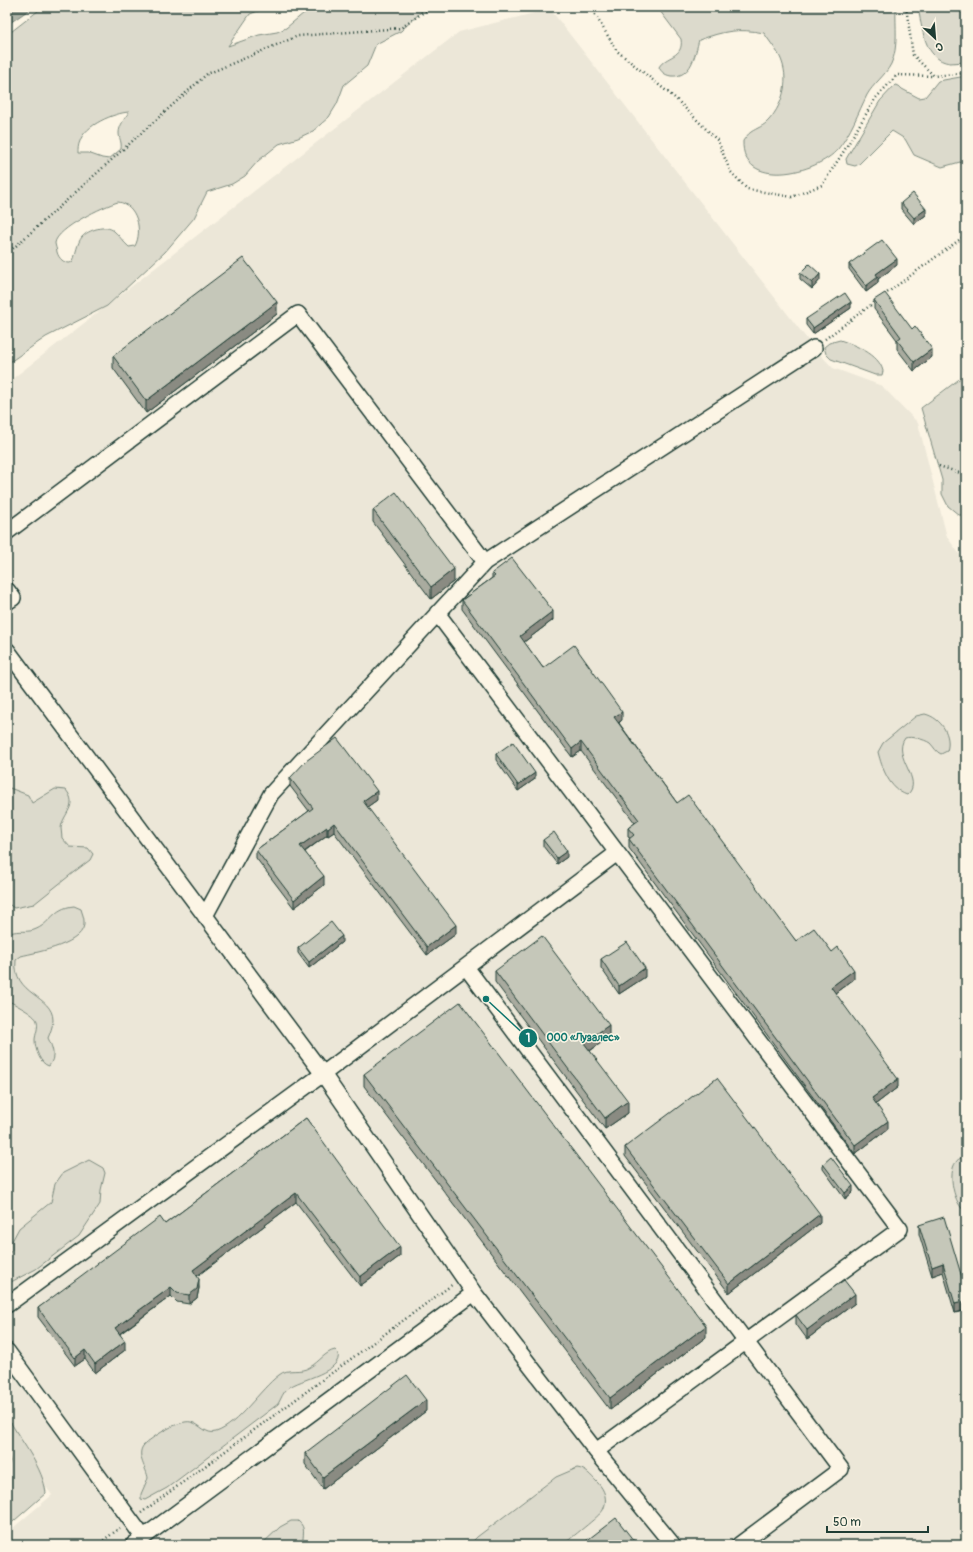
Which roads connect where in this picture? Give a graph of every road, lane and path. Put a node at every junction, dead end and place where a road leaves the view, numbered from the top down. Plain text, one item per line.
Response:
1 (431, 7) edge
2 (592, 7) edge
3 (906, 7) edge
4 (966, 72) edge
5 (934, 76) junction
6 (966, 235) edge
7 (7, 254) edge
8 (814, 348) joint
9 (939, 466) dead end
10 (966, 476) edge
11 (7, 532) edge
12 (485, 562) junction
13 (7, 590) edge
14 (7, 602) edge
15 (437, 613) junction
16 (7, 650) edge
17 (617, 853) junction
18 (205, 916) junction
19 (466, 966) junction
20 (323, 1074) junction
21 (463, 1276) junction
22 (474, 1293) junction
23 (7, 1305) edge
24 (746, 1341) junction
25 (7, 1351) edge
26 (596, 1451) junction
27 (130, 1520) junction
28 (138, 1541) edge
29 (97, 1545) edge
30 (673, 1545) edge
31 (739, 1545) edge

1 - 7 path
2 - 5 path
3 - 5 path
4 - 5 path
6 - 8 path
8 - 12 lane
9 - 10 path
11 - 12 lane
12 - 15 lane
13 - 14 lane
15 - 17 lane
15 - 18 lane
16 - 18 lane
17 - 19 lane
17 - 24 lane
18 - 20 lane
19 - 20 lane
19 - 24 lane
20 - 21 lane
20 - 23 lane
21 - 22 lane
21 - 27 path
22 - 26 lane
22 - 28 lane
24 - 26 lane
24 - 31 lane
25 - 27 lane
26 - 30 lane
27 - 28 lane
27 - 29 path

